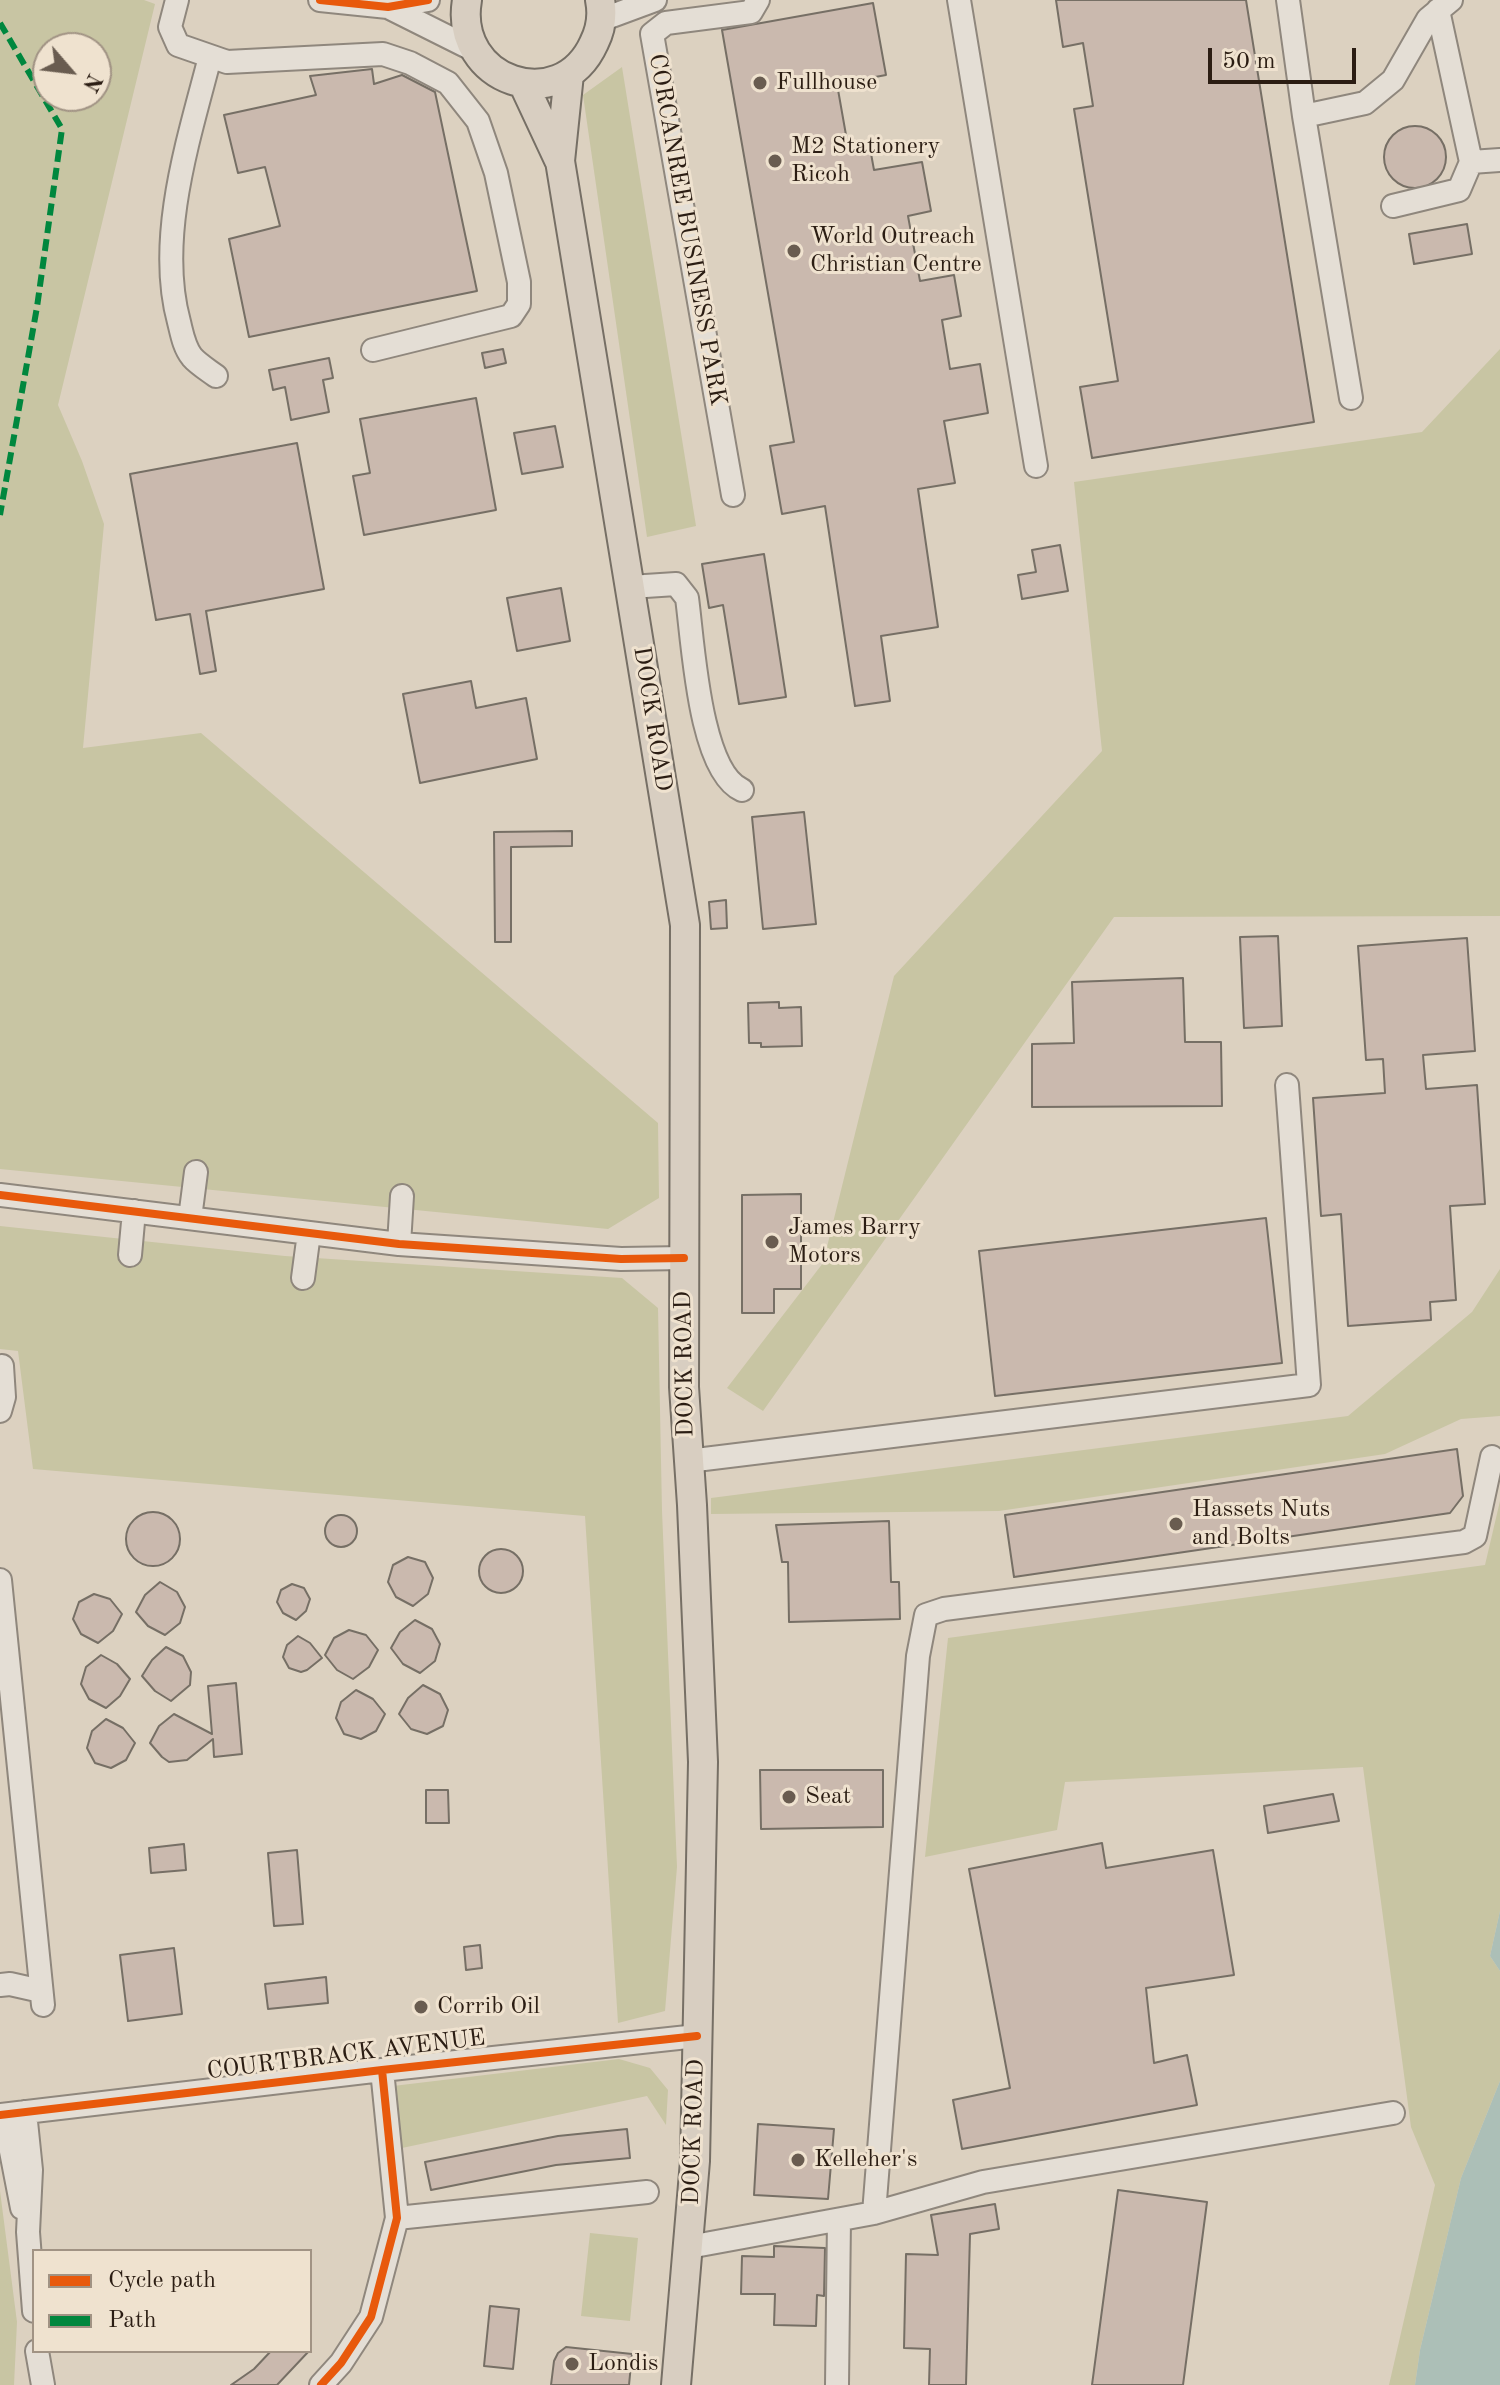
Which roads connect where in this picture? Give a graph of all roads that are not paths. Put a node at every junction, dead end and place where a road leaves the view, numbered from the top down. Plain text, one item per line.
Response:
1 (177, 0) edge
2 (320, 0) edge
3 (428, 0) edge
4 (467, 0) edge
5 (655, 0) edge
6 (758, 0) edge
7 (959, 0) edge
8 (1288, 0) edge
9 (1444, 5) edge
10 (388, 7) junction
11 (601, 10) edge
12 (474, 50) junction
13 (210, 57) junction
14 (569, 74) junction
15 (523, 83) junction
16 (1304, 116) junction
17 (1500, 160) edge
18 (560, 161) junction
19 (1471, 162) junction
20 (1393, 206) dead end
21 (373, 350) dead end
22 (216, 376) dead end
23 (1351, 398) dead end
24 (1036, 466) dead end
25 (733, 495) dead end
26 (630, 587) junction
27 (742, 790) dead end
28 (1287, 1085) dead end
29 (196, 1172) dead end
30 (0, 1195) edge
31 (402, 1196) dead end
32 (134, 1211) junction
33 (190, 1218) junction
34 (309, 1233) junction
35 (399, 1244) junction
36 (130, 1255) dead end
37 (684, 1258) junction
38 (303, 1278) dead end
39 (2, 1366) dead end
40 (0, 1411) edge
41 (1492, 1457) dead end
42 (688, 1461) junction
43 (0, 1576) edge
44 (8, 1743) edge
45 (0, 1985) edge
46 (697, 2036) junction
47 (382, 2070) junction
48 (1393, 2113) dead end
49 (10, 2114) edge
50 (647, 2192) dead end
51 (874, 2213) junction
52 (397, 2218) junction
53 (839, 2220) junction
54 (689, 2247) junction
55 (32, 2285) edge
56 (321, 2385) edge
57 (676, 2385) edge
58 (837, 2385) edge

1 - 13 street
2 - 10 street
3 - 10 street
4 - 12 main road
5 - 11 street
6 - 25 street, CORCANREE BUSINESS PARK
7 - 24 street
8 - 16 street
9 - 16 street
9 - 19 street
10 - 12 street
11 - 14 main road
12 - 15 main road
13 - 21 street
13 - 22 street
14 - 15 main road
14 - 18 main road, DOCK ROAD
15 - 18 main road, DOCK ROAD
16 - 23 street
17 - 19 street
18 - 26 main road, DOCK ROAD
19 - 20 street
26 - 27 street
26 - 37 main road, DOCK ROAD
28 - 42 street
29 - 33 street
30 - 32 street
31 - 35 street
32 - 33 street
32 - 36 street
33 - 34 street
34 - 35 street
34 - 38 street
35 - 37 street
37 - 42 main road, DOCK ROAD
39 - 40 street
41 - 51 street
42 - 46 main road, DOCK ROAD
43 - 44 street
44 - 45 street
46 - 47 street, COURTBRACK AVENUE
46 - 54 main road, DOCK ROAD
47 - 49 street, COURTBRACK AVENUE
47 - 52 street
48 - 51 street
49 - 55 street
50 - 52 street
51 - 53 street
52 - 56 street
53 - 54 street
53 - 58 street
54 - 57 main road, DOCK ROAD

